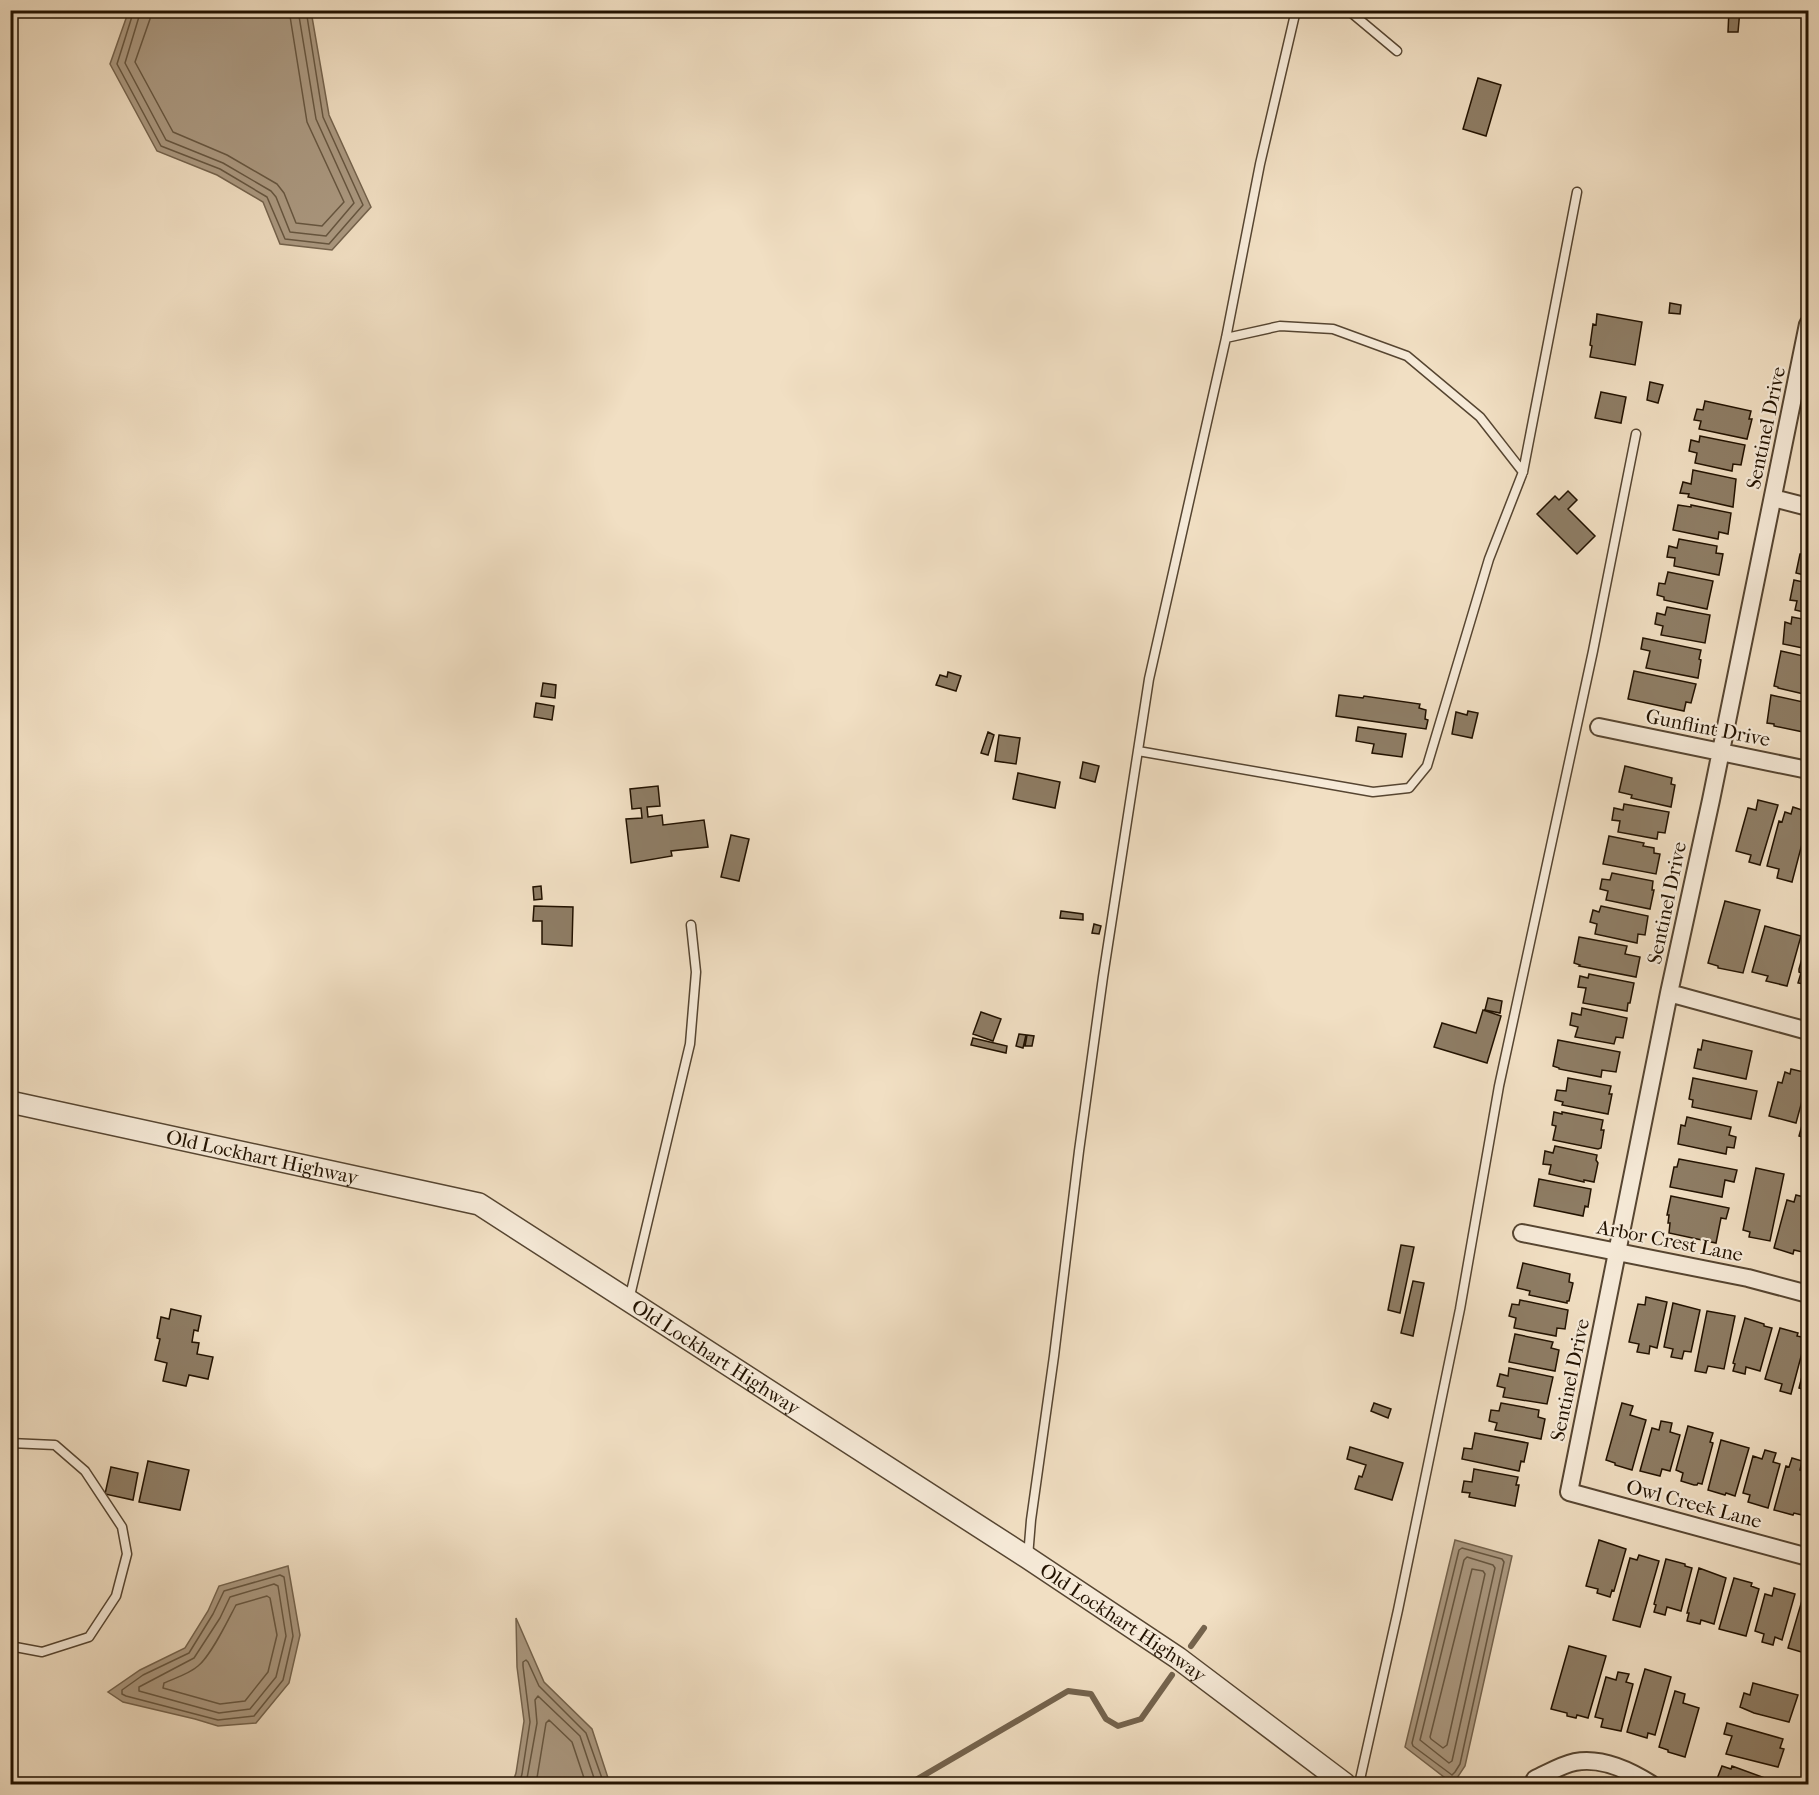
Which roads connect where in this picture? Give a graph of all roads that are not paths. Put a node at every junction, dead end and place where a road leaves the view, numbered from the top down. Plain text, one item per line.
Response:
1 (1296, 10) edge
2 (1348, 10) edge
3 (1397, 51) dead end
4 (1577, 192) dead end
5 (1809, 324) edge
6 (1226, 338) junction
7 (1636, 434) dead end
8 (1523, 472) junction
9 (1773, 498) junction
10 (1809, 507) edge
11 (1599, 727) dead end
12 (1138, 751) junction
13 (1720, 752) junction
14 (1809, 770) edge
15 (691, 925) dead end
16 (1669, 993) junction
17 (1809, 1031) edge
18 (10, 1102) edge
19 (1522, 1233) dead end
20 (1618, 1251) junction
21 (1809, 1294) edge
22 (629, 1300) junction
23 (10, 1443) edge
24 (1569, 1492) joint
25 (1809, 1557) edge
26 (1028, 1558) junction
27 (10, 1646) edge
28 (1535, 1779) dead end
29 (1346, 1785) edge
30 (1359, 1785) edge
31 (1651, 1785) edge

1 - 6 lane
2 - 3 lane
4 - 8 lane
5 - 9 street, Sentinel Drive
6 - 8 lane
6 - 12 lane
7 - 30 lane
8 - 12 lane
9 - 10 street
9 - 13 street, Sentinel Drive
11 - 13 street, Gunflint Drive
12 - 26 lane
13 - 14 street, Gunflint Drive
13 - 16 street, Sentinel Drive
15 - 22 lane
16 - 17 street
16 - 20 street, Sentinel Drive
18 - 22 street, Old Lockhart Highway
19 - 20 street, Arbor Crest Lane
20 - 21 street, Arbor Crest Lane
20 - 24 street, Sentinel Drive
22 - 26 street, Old Lockhart Highway
23 - 27 lane
24 - 25 street, Owl Creek Lane
26 - 29 street, Old Lockhart Highway
28 - 31 street

